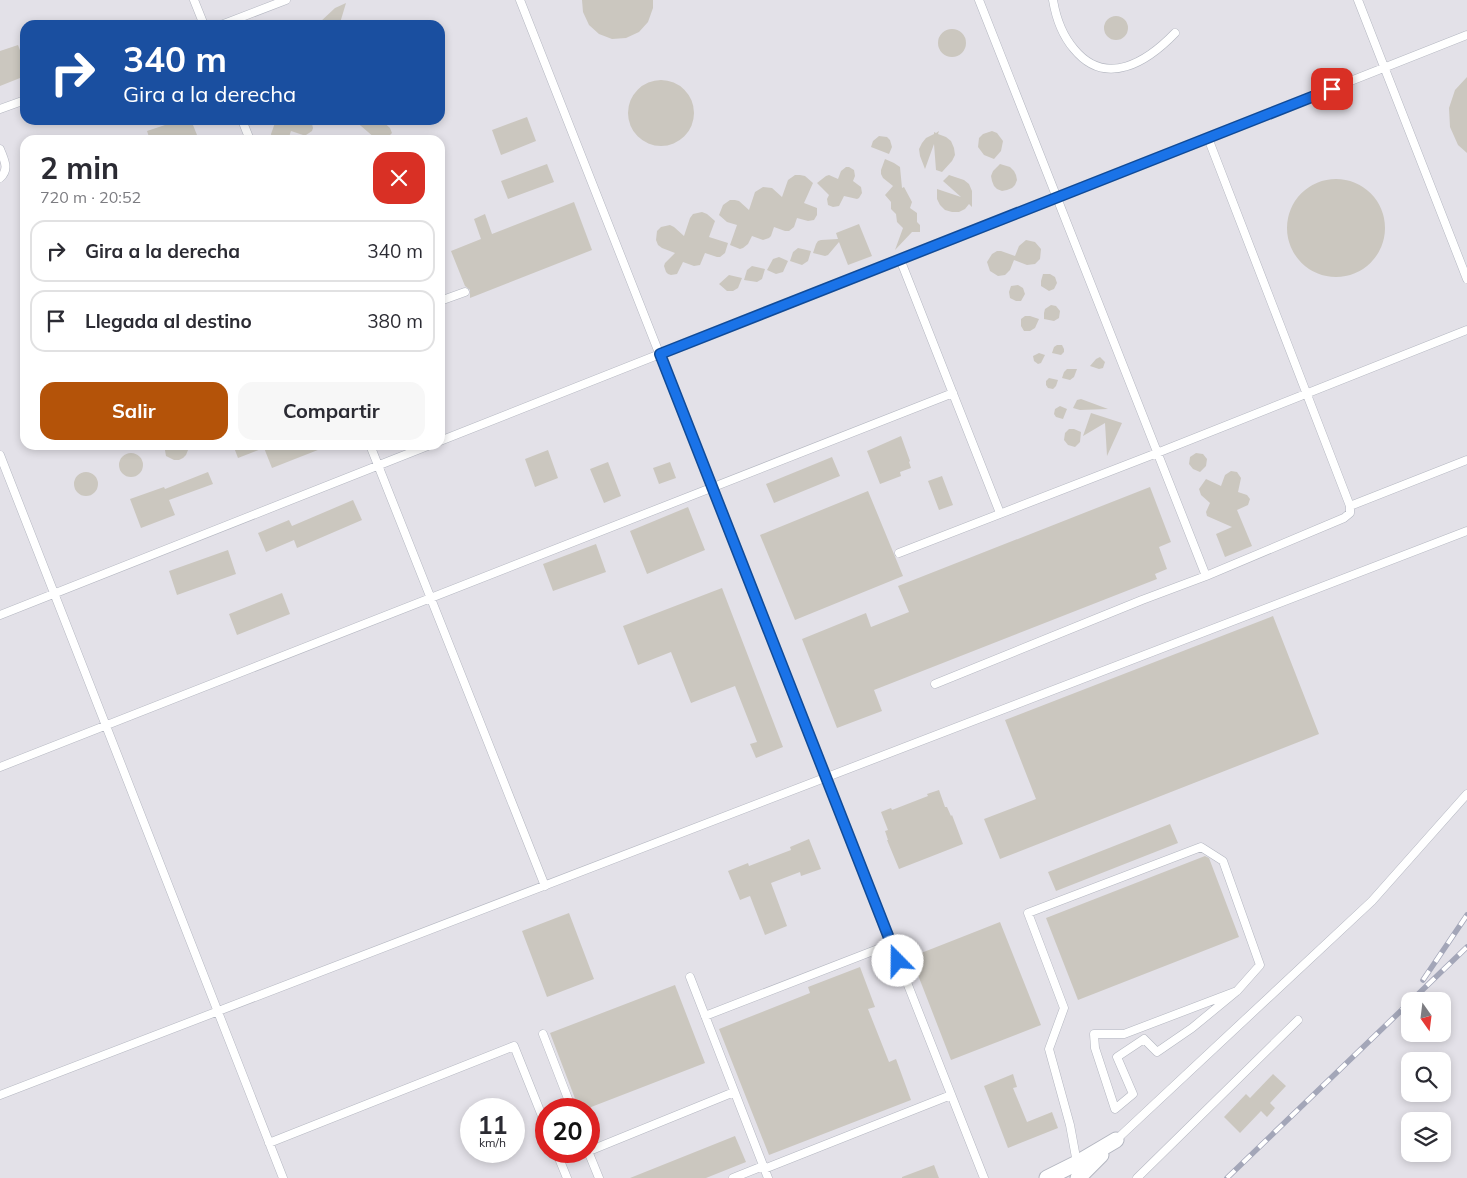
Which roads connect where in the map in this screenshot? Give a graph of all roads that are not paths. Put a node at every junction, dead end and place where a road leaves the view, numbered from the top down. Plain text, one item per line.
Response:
1 (194, 0) edge
2 (286, 0) edge
3 (520, 0) edge
4 (979, 0) edge
5 (1053, 0) edge
6 (1358, 0) edge
7 (202, 20) edge
8 (234, 20) edge
9 (1175, 33) dead end
10 (1467, 36) edge
11 (1386, 68) junction
12 (20, 102) edge
13 (0, 109) edge
14 (1208, 138) junction
15 (0, 149) edge
16 (0, 178) edge
17 (1057, 198) junction
18 (900, 259) junction
19 (1467, 279) edge
20 (465, 292) dead end
21 (445, 299) edge
22 (1467, 330) edge
23 (660, 354) junction
24 (953, 393) junction
25 (1307, 394) junction
26 (445, 439) edge
27 (372, 450) edge
28 (417, 450) edge
29 (1157, 453) junction
30 (0, 455) edge
31 (1467, 460) edge
32 (378, 465) junction
33 (712, 487) junction
34 (1350, 506) junction
35 (1000, 513) junction
36 (1467, 531) edge
37 (899, 553) dead end
38 (1206, 576) junction
39 (54, 593) junction
40 (431, 598) junction
41 (0, 615) edge
42 (935, 684) dead end
43 (106, 725) junction
44 (0, 767) edge
45 (826, 778) junction
46 (1467, 794) edge
47 (545, 886) junction
48 (891, 944) junction
49 (690, 977) dead end
50 (1237, 990) junction
51 (218, 1012) junction
52 (705, 1016) junction
53 (1298, 1020) dead end
54 (543, 1034) dead end
55 (734, 1092) junction
56 (0, 1095) edge
57 (951, 1095) junction
58 (535, 1098) edge
59 (568, 1098) edge
60 (1116, 1140) joint
61 (268, 1143) junction
62 (600, 1146) edge
63 (561, 1163) edge
64 (593, 1163) edge
65 (764, 1168) junction
66 (1077, 1173) edge
67 (283, 1178) edge
68 (567, 1178) edge
69 (599, 1178) edge
70 (733, 1178) edge
71 (768, 1178) edge
72 (984, 1178) edge
73 (1047, 1178) edge
74 (1137, 1178) edge

1 - 7 lane
2 - 8 lane
3 - 23 lane
4 - 17 lane
5 - 9 lane
6 - 11 lane
10 - 11 lane
11 - 14 lane
11 - 19 lane
12 - 13 lane
14 - 17 lane
14 - 25 lane
15 - 16 lane
17 - 18 lane
17 - 29 lane
18 - 23 lane
18 - 24 lane
20 - 21 lane
22 - 25 lane
23 - 26 lane
23 - 33 lane
24 - 33 lane
24 - 35 lane
25 - 29 lane
25 - 34 lane
27 - 32 lane
28 - 32 lane
29 - 35 lane
29 - 38 lane
30 - 39 lane
31 - 34 lane
32 - 39 lane
32 - 40 lane
33 - 40 lane
33 - 45 lane
34 - 38 lane
35 - 37 lane
36 - 45 lane
38 - 42 lane
39 - 41 lane
39 - 43 lane
40 - 43 lane
40 - 47 lane
43 - 44 lane
43 - 51 lane
45 - 47 lane
45 - 48 lane
46 - 60 lane
47 - 51 lane
48 - 52 lane
48 - 57 lane
49 - 52 lane
50 - 50 lane
50 - 66 lane
51 - 56 lane
51 - 61 lane
52 - 55 lane
53 - 74 lane
54 - 59 lane
55 - 62 lane
55 - 65 lane
57 - 65 lane
57 - 72 lane
58 - 61 lane
60 - 66 street
61 - 67 lane
63 - 68 lane
64 - 69 lane
65 - 70 lane
65 - 71 lane
66 - 73 street

